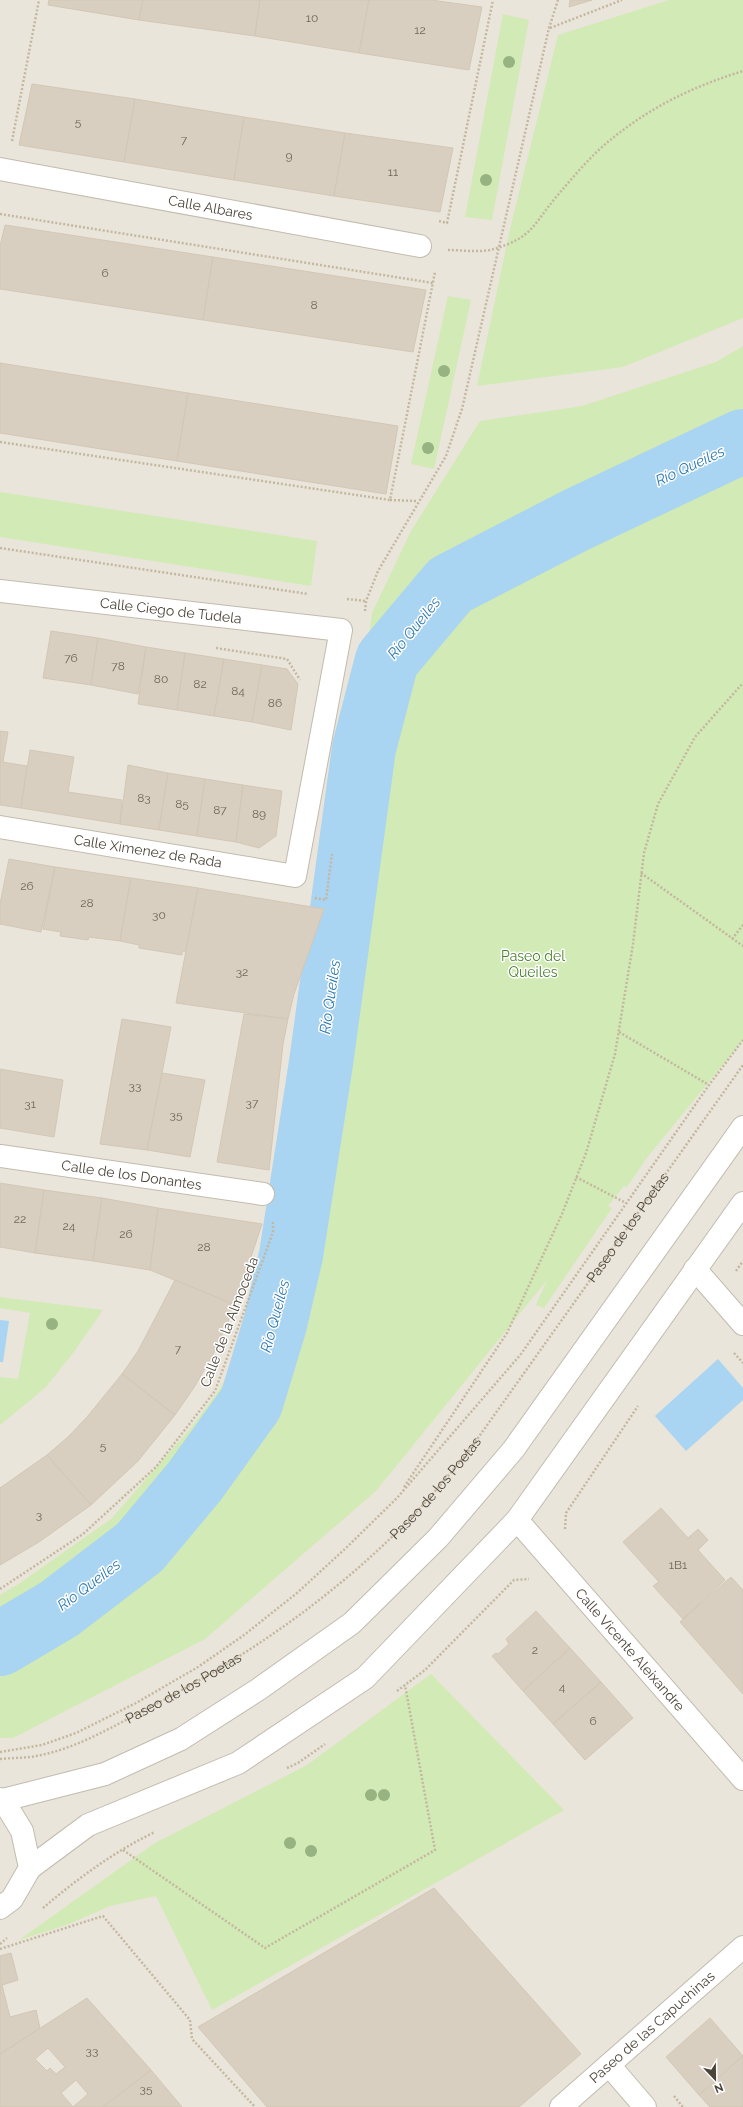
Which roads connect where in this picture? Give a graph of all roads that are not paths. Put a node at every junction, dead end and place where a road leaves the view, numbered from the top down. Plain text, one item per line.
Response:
1 (0, 169) edge
2 (430, 248) road end
3 (0, 591) edge
4 (0, 827) edge
5 (295, 876) joint
6 (743, 1127) edge
7 (0, 1156) edge
8 (263, 1194) dead end
9 (743, 1203) edge
10 (695, 1269) junction
11 (743, 1324) edge
12 (517, 1520) junction
13 (743, 1779) edge
14 (2, 1800) edge
15 (30, 1868) junction
16 (0, 1908) edge
17 (743, 1947) edge
18 (609, 2065) junction
19 (561, 2107) edge
20 (645, 2107) edge

1 - 2 street, Calle Albares
3 - 5 street, Calle Ciego de Tudela
4 - 5 street, Calle Ximenez de Rada
6 - 14 street
7 - 8 street, Calle de los Donantes
9 - 10 street
10 - 11 street
10 - 12 street
12 - 13 street, Calle Vicente Aleixandre
12 - 15 street
14 - 15 street
15 - 16 street
17 - 18 street, Paseo de las Capuchinas
18 - 19 street, Paseo de las Capuchinas
18 - 20 street

